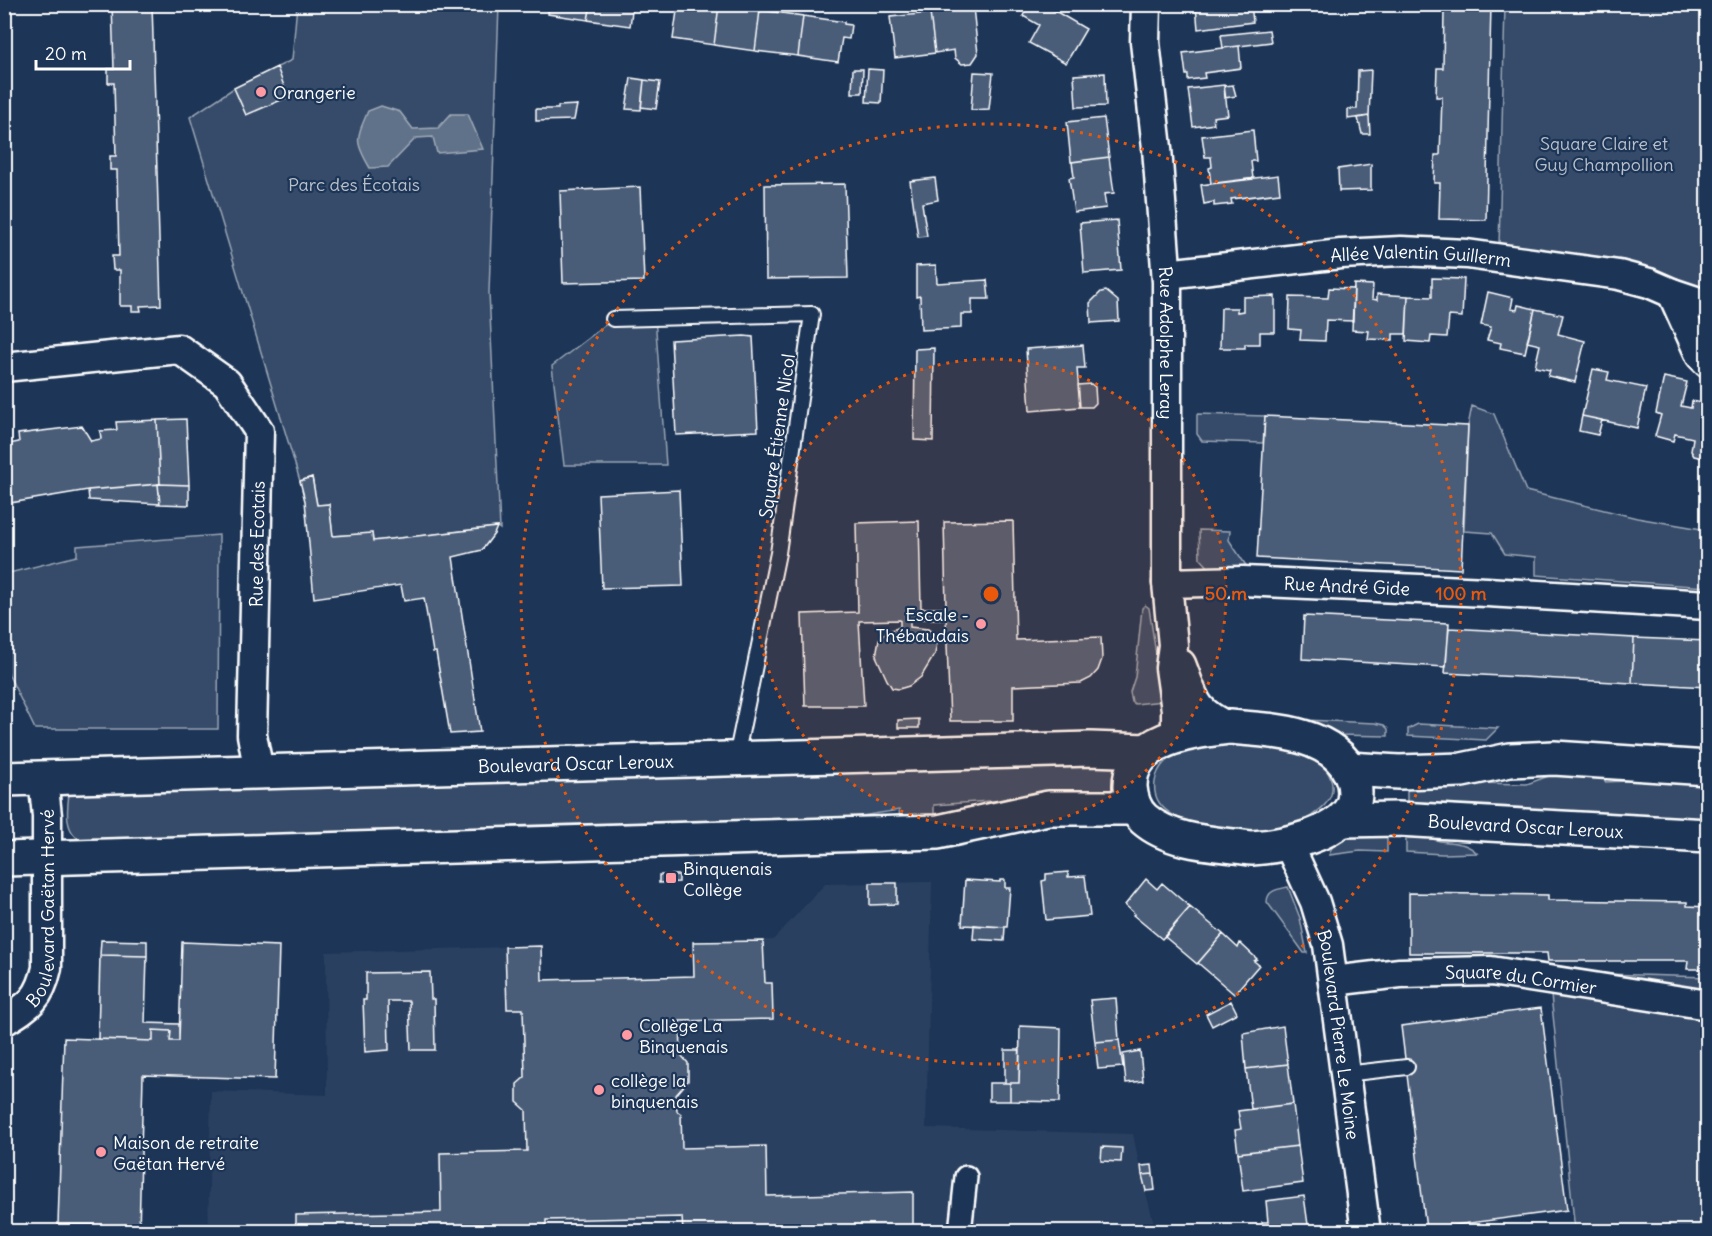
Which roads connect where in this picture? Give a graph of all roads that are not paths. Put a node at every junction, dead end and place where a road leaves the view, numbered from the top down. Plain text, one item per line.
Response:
1 (1130, 4) edge
2 (1146, 4) edge
3 (1145, 42) junction
4 (1167, 274) junction
5 (1672, 293) junction
6 (1707, 305) edge
7 (613, 319) dead end
8 (1707, 363) edge
9 (4, 367) edge
10 (1167, 583) junction
11 (1707, 605) edge
12 (1173, 645) junction
13 (1229, 727) junction
14 (1176, 736) junction
15 (1147, 751) junction
16 (736, 758) junction
17 (1707, 768) edge
18 (1348, 769) junction
19 (259, 772) junction
20 (43, 778) junction
21 (4, 779) edge
22 (1135, 808) junction
23 (1343, 820) junction
24 (1707, 836) edge
25 (1288, 843) junction
26 (45, 858) junction
27 (4, 860) edge
28 (1333, 981) junction
29 (1707, 1005) edge
30 (4, 1021) edge
31 (1407, 1067) dead end
32 (1345, 1074) junction
33 (966, 1177) dead end
34 (960, 1232) edge
35 (1366, 1232) edge

1 - 3 street, Rue Adolphe Leray
2 - 3 street, Rue Adolphe Leray
3 - 4 street, Rue Adolphe Leray
4 - 5 street, Allée Valentin Guillerm
4 - 10 street, Rue Adolphe Leray
5 - 6 street, Allée Valentin Guillerm
5 - 8 street
7 - 16 lane, Square Étienne Nicol
9 - 19 street, Rue des Ecotais
10 - 11 street, Rue André Gide
10 - 12 street, Rue Adolphe Leray
12 - 13 street, Rue Adolphe Leray
12 - 14 street, Rue Adolphe Leray
13 - 14 main road
13 - 18 main road
14 - 15 main road
15 - 16 main road, Boulevard Oscar Leroux
15 - 22 main road
16 - 19 main road, Boulevard Oscar Leroux
17 - 18 main road
18 - 23 main road
19 - 20 main road, Boulevard Oscar Leroux
20 - 21 main road, Boulevard Oscar Leroux
20 - 26 street, Boulevard Gaëtan Hervé
22 - 25 main road
22 - 26 main road
23 - 24 main road, Boulevard Oscar Leroux
23 - 25 main road
25 - 28 street, Boulevard Pierre Le Moine
26 - 27 main road
26 - 30 street, Boulevard Gaëtan Hervé
28 - 29 street, Square du Cormier
28 - 32 street, Boulevard Pierre Le Moine
31 - 32 lane
32 - 35 street, Boulevard Pierre Le Moine
33 - 34 street

